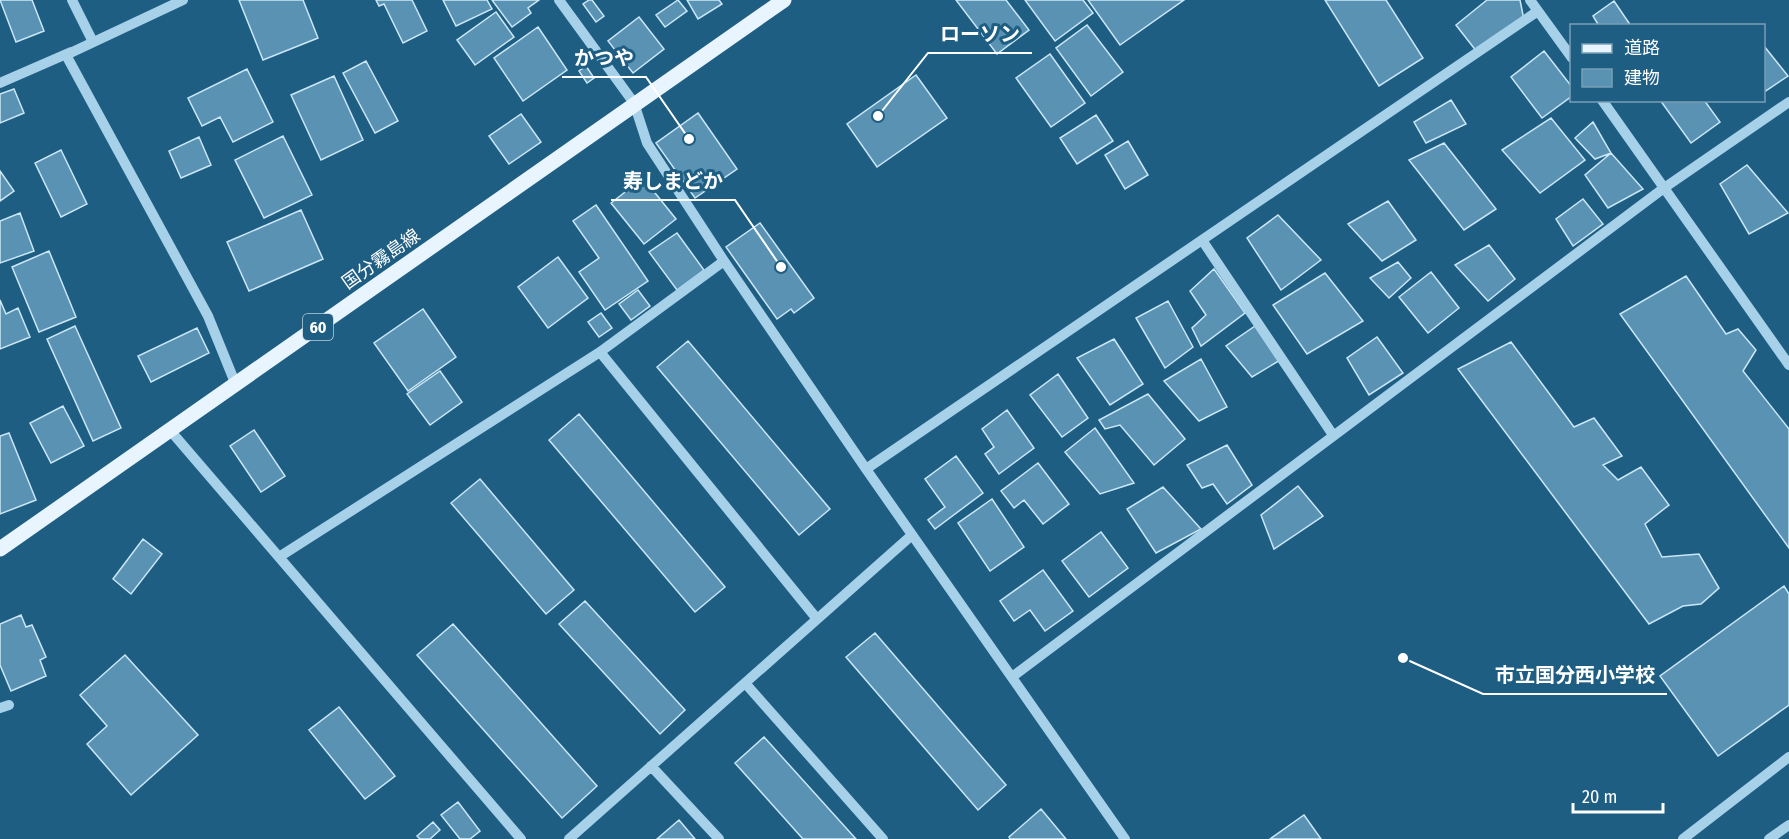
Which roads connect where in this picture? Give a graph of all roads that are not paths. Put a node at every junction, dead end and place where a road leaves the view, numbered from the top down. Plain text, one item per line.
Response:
1 (72, 0) edge
2 (183, 0) edge
3 (559, 0) edge
4 (784, 0) edge
5 (1530, 0) edge
6 (1538, 11) junction
7 (93, 42) junction
8 (1570, 55) edge
9 (0, 83) edge
10 (1603, 102) edge
11 (1789, 102) edge
12 (634, 103) junction
13 (1664, 188) junction
14 (1202, 240) junction
15 (724, 261) junction
16 (600, 352) junction
17 (1789, 365) edge
18 (236, 385) junction
19 (169, 429) junction
20 (1334, 435) junction
21 (866, 470) junction
22 (912, 535) junction
23 (0, 549) edge
24 (279, 557) junction
25 (817, 620) junction
26 (1012, 677) junction
27 (745, 683) junction
28 (1789, 757) edge
29 (651, 766) junction
30 (1789, 825) edge
31 (521, 839) edge
32 (569, 839) edge
33 (718, 839) edge
34 (883, 839) edge
35 (1125, 839) edge
36 (1683, 839) edge
37 (1769, 839) edge

1 - 7 street
2 - 7 street
3 - 12 street
4 - 12 main road, 国分霧島線 / 60
5 - 6 street
6 - 8 street
6 - 14 street
7 - 9 street
7 - 18 street
10 - 13 street
11 - 13 street
12 - 15 street
12 - 18 main road, 国分霧島線 / 60
13 - 17 street
13 - 20 street
14 - 20 street
14 - 21 street
15 - 16 street
15 - 21 street
16 - 24 street
16 - 25 street
18 - 19 main road, 国分霧島線 / 60
19 - 23 main road, 国分霧島線 / 60
19 - 24 street
20 - 26 street
21 - 22 street
22 - 25 street
22 - 26 street
24 - 31 street
25 - 27 street
26 - 35 street
27 - 29 street
27 - 34 street
28 - 36 street
29 - 32 street
29 - 33 street
30 - 37 street

